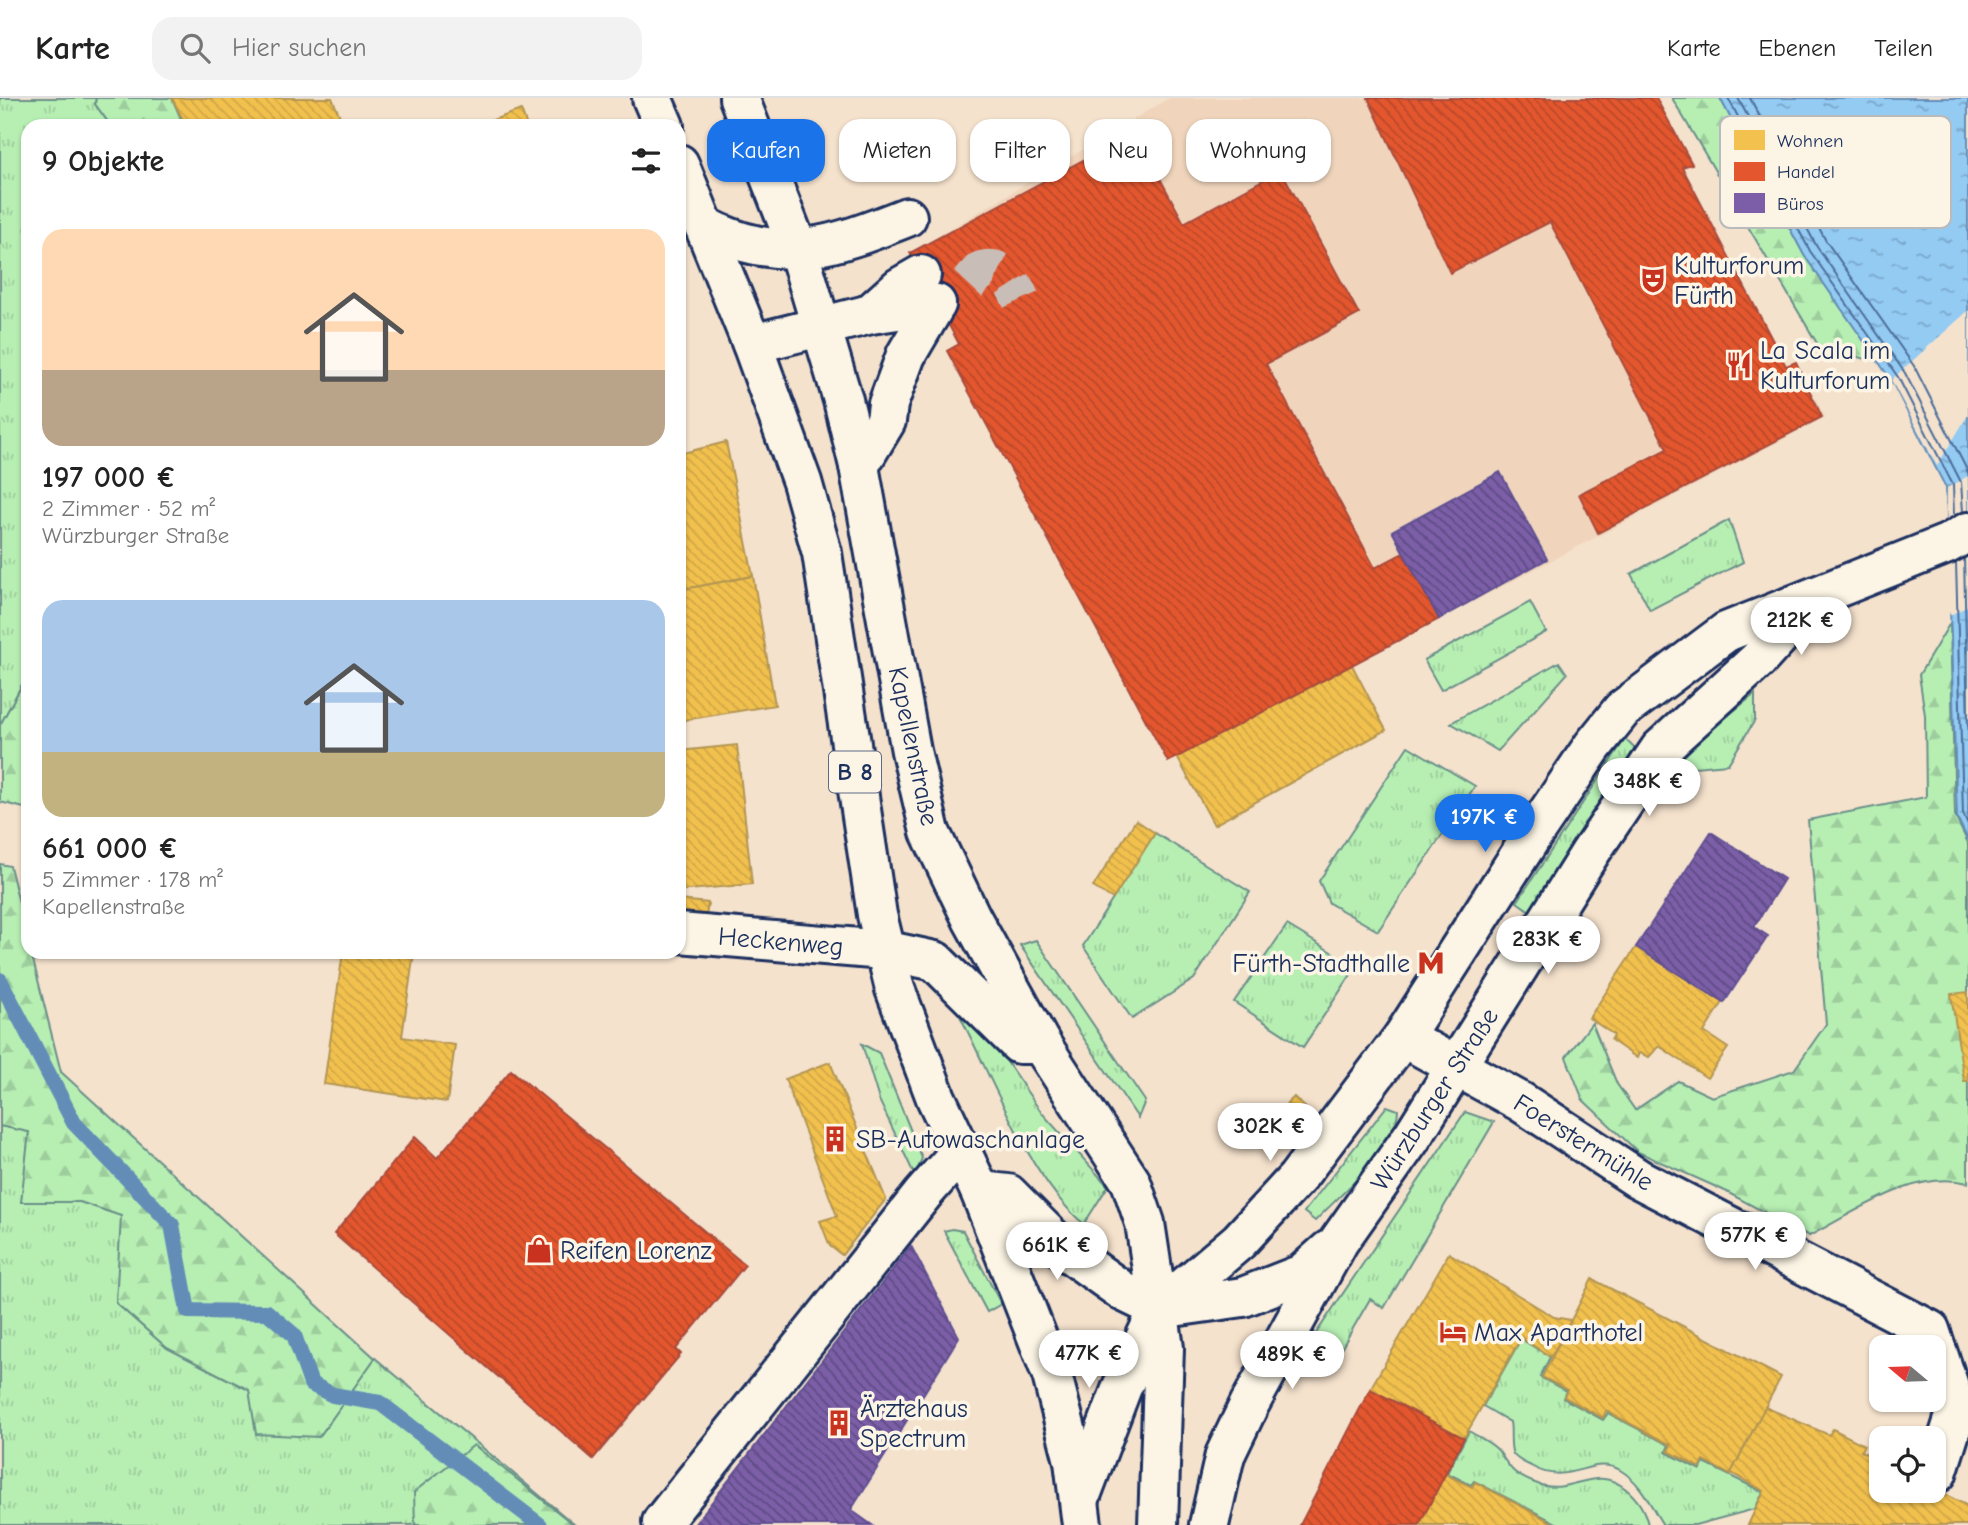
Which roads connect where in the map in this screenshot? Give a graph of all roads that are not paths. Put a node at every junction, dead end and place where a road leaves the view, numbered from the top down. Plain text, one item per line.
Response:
1 (652, 98) edge
2 (739, 98) edge
3 (660, 119) edge
4 (686, 181) edge
5 (907, 217) dead end
6 (704, 226) junction
7 (798, 249) junction
8 (820, 327) junction
9 (752, 344) junction
10 (859, 466) junction
11 (1958, 538) edge
12 (1814, 598) junction
13 (686, 934) edge
14 (884, 950) junction
15 (1403, 1037) junction
16 (1041, 1044) junction
17 (1455, 1067) junction
18 (961, 1151) junction
19 (980, 1191) junction
20 (1339, 1241) junction
21 (1159, 1309) junction
22 (1946, 1445) edge
23 (1081, 1512) edge
24 (662, 1522) dead end
25 (1158, 1525) edge
26 (1209, 1525) edge

1 - 3 street
2 - 7 street, Kapellenstraße / B 8
4 - 6 street, B 8
5 - 7 street
6 - 7 street
6 - 9 street, B 8
7 - 8 street, Kapellenstraße / B 8
8 - 9 street
8 - 10 street, Kapellenstraße / B 8
8 - 10 street
9 - 14 street, B 8
10 - 16 street, Kapellenstraße / B 8
11 - 12 street, Würzburger Straße
12 - 15 street, Würzburger Straße
12 - 17 street, Würzburger Straße
13 - 14 street, Heckenweg
14 - 16 street, Heckenweg
14 - 18 street, B 8
15 - 17 street, Foerstermühle
15 - 21 street, Würzburger Straße
16 - 21 street, Kapellenstraße / B 8
17 - 20 street, Würzburger Straße
17 - 22 street, Foerstermühle
18 - 19 street, B 8
18 - 24 street
19 - 21 street
19 - 23 street, B 8
20 - 21 street, Würzburger Straße
20 - 26 street, Würzburger Straße
21 - 23 street, Würzburger Straße / B 8
21 - 25 street, B 8

